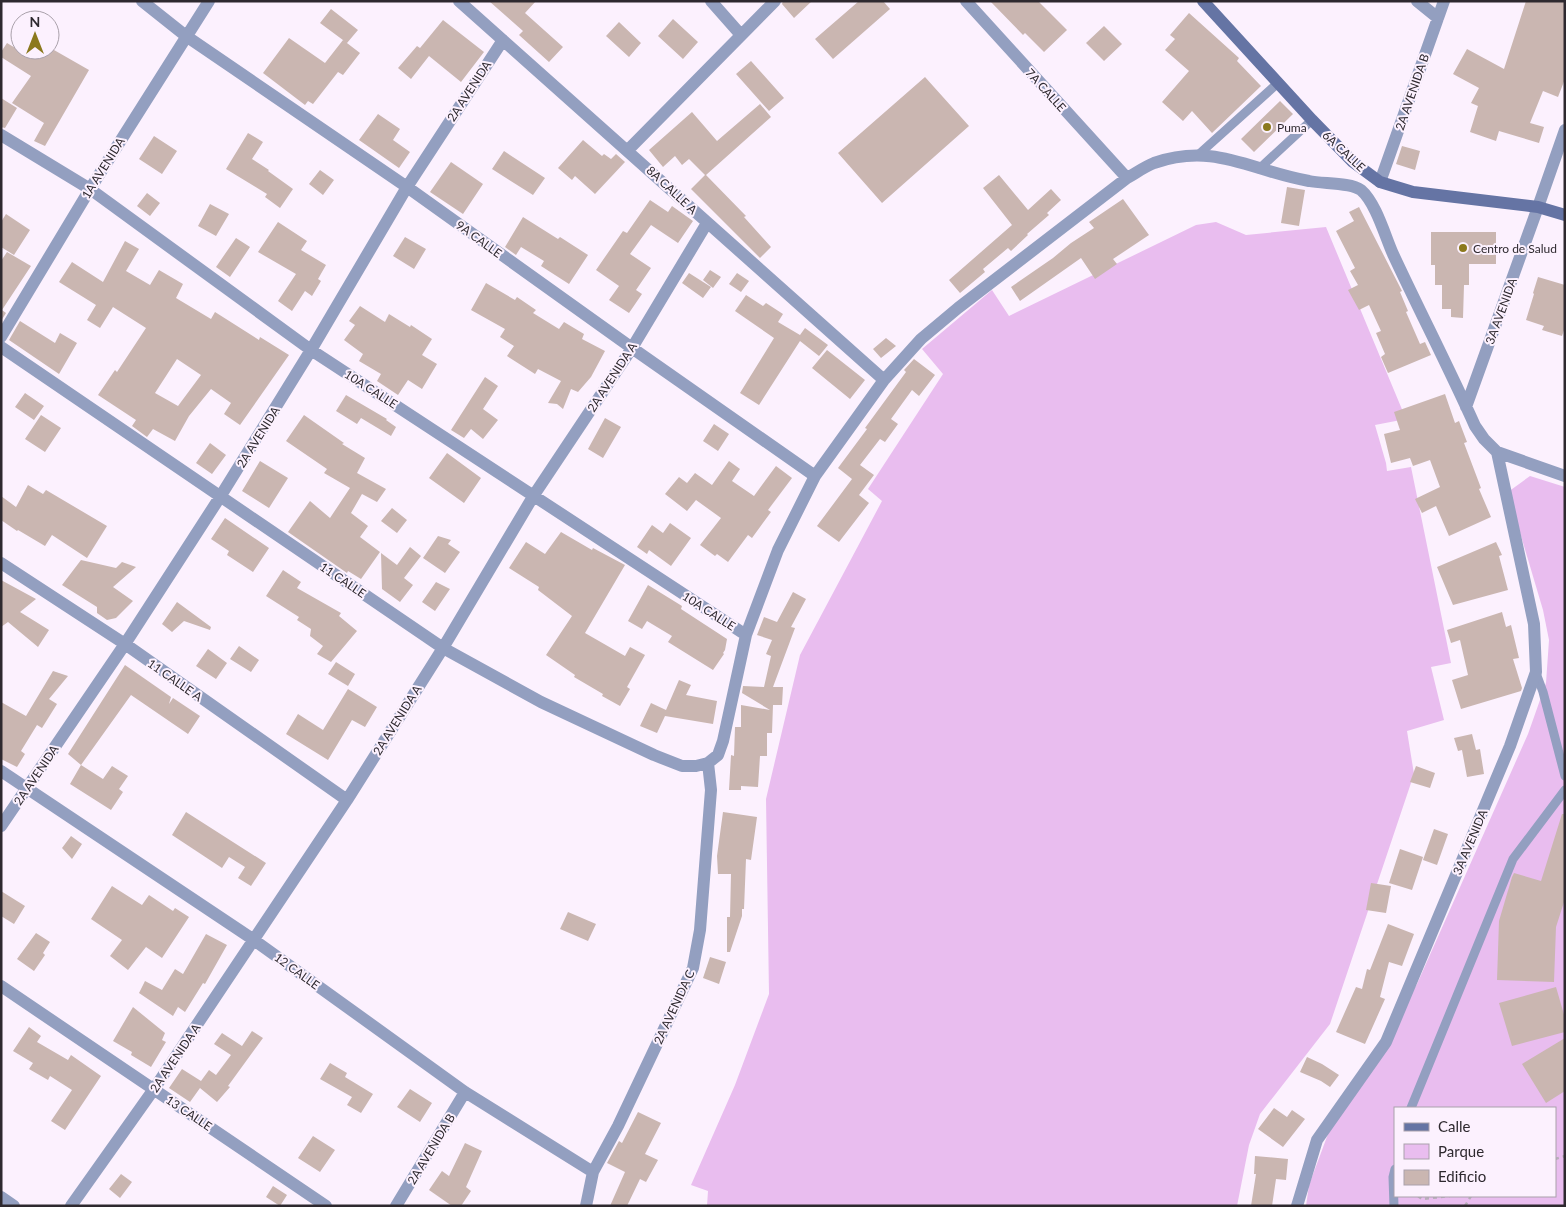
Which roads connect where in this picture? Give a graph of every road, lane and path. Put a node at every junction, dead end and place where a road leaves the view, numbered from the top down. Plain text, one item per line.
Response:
1 (142, 1) edge
2 (209, 1) edge
3 (459, 1) edge
4 (712, 1) edge
5 (775, 1) edge
6 (966, 1) edge
7 (1204, 1) edge
8 (1417, 1) edge
9 (1444, 1) edge
10 (1438, 18) junction
11 (741, 35) junction
12 (186, 36) junction
13 (503, 40) junction
14 (1278, 83) junction
15 (1312, 120) junction
16 (1565, 130) edge
17 (1, 135) edge
18 (628, 150) junction
19 (1198, 155) junction
20 (1259, 168) junction
21 (1127, 178) junction
22 (1380, 182) junction
23 (407, 187) junction
24 (90, 189) junction
25 (1538, 207) junction
26 (1565, 215) edge
27 (707, 223) junction
28 (1, 337) edge
29 (1, 347) edge
30 (632, 348) junction
31 (311, 350) junction
32 (884, 380) junction
33 (1466, 407) junction
34 (1497, 452) junction
35 (815, 476) junction
36 (1565, 476) edge
37 (534, 495) junction
38 (220, 497) junction
39 (1, 563) edge
40 (746, 635) junction
41 (125, 644) junction
42 (443, 648) junction
43 (1536, 672) junction
44 (708, 763) junction
45 (1, 770) edge
46 (1565, 776) edge
47 (28, 788) junction
48 (1565, 790) edge
49 (347, 800) junction
50 (1, 826) edge
51 (254, 940) junction
52 (1, 986) edge
53 (154, 1089) junction
54 (465, 1092) junction
55 (1411, 1107) edge
56 (593, 1172) junction
57 (1394, 1173) edge
58 (1, 1197) edge
59 (1419, 1197) edge
60 (1441, 1197) edge
61 (14, 1206) edge
62 (70, 1206) edge
63 (326, 1206) edge
64 (396, 1206) edge
65 (586, 1206) edge
66 (1297, 1206) edge
67 (1394, 1206) edge

1 - 12 street, 9A CALLE
2 - 12 street, 1A AVENIDA
3 - 13 street, 8A CALLE A
4 - 11 street
5 - 11 street
6 - 21 street, 7A CALLE
7 - 14 main road, 6A CALLE
8 - 10 street
9 - 10 street, 2A AVENIDA B
10 - 22 street, 2A AVENIDA B
11 - 18 street
12 - 23 street, 9A CALLE
12 - 24 street, 1A AVENIDA
13 - 18 street, 8A CALLE A
13 - 23 street, 2A AVENIDA
14 - 15 main road, 6A CALLE
14 - 19 lane
15 - 20 lane
15 - 22 main road, 6A CALLE
16 - 25 street, 3A AVENIDA
17 - 24 street, 10A CALLE
18 - 27 street, 8A CALLE A
19 - 20 street
19 - 21 street
20 - 33 street
21 - 32 street
22 - 25 main road, 6A CALLE
23 - 30 street, 9A CALLE
23 - 31 street, 2A AVENIDA
24 - 28 street, 1A AVENIDA
24 - 31 street, 10A CALLE
25 - 26 main road, 6A CALLE
25 - 33 street, 3A AVENIDA
27 - 30 street, 2A AVENIDA A
27 - 32 street, 8A CALLE A
29 - 38 street, 11 CALLE
30 - 35 street, 9A CALLE
30 - 37 street, 2A AVENIDA A
31 - 37 street, 10A CALLE
31 - 38 street, 2A AVENIDA
32 - 35 street
33 - 34 street
34 - 36 street
34 - 43 street, 3A AVENIDA
35 - 40 street
37 - 40 street, 10A CALLE
37 - 42 street, 2A AVENIDA A
38 - 41 street, 2A AVENIDA
38 - 42 street, 11 CALLE
39 - 41 street, 11 CALLE A
40 - 44 street
41 - 47 street, 2A AVENIDA
41 - 49 street, 11 CALLE A
42 - 44 street, 11 CALLE
42 - 49 street, 2A AVENIDA A
43 - 46 lane
43 - 66 street, 3A AVENIDA
44 - 56 street, 2A AVENIDA C
45 - 47 street, 12 CALLE
47 - 50 street, 2A AVENIDA
47 - 51 street, 12 CALLE
48 - 55 lane
49 - 51 street, 2A AVENIDA A
51 - 53 street, 2A AVENIDA A
51 - 54 street, 12 CALLE
52 - 53 street, 13 CALLE
53 - 62 street, 2A AVENIDA A
53 - 63 street, 13 CALLE
54 - 56 street, 12 CALLE
54 - 64 street, 2A AVENIDA B
56 - 65 street, 2A AVENIDA C
57 - 67 lane
58 - 61 street
59 - 60 path

